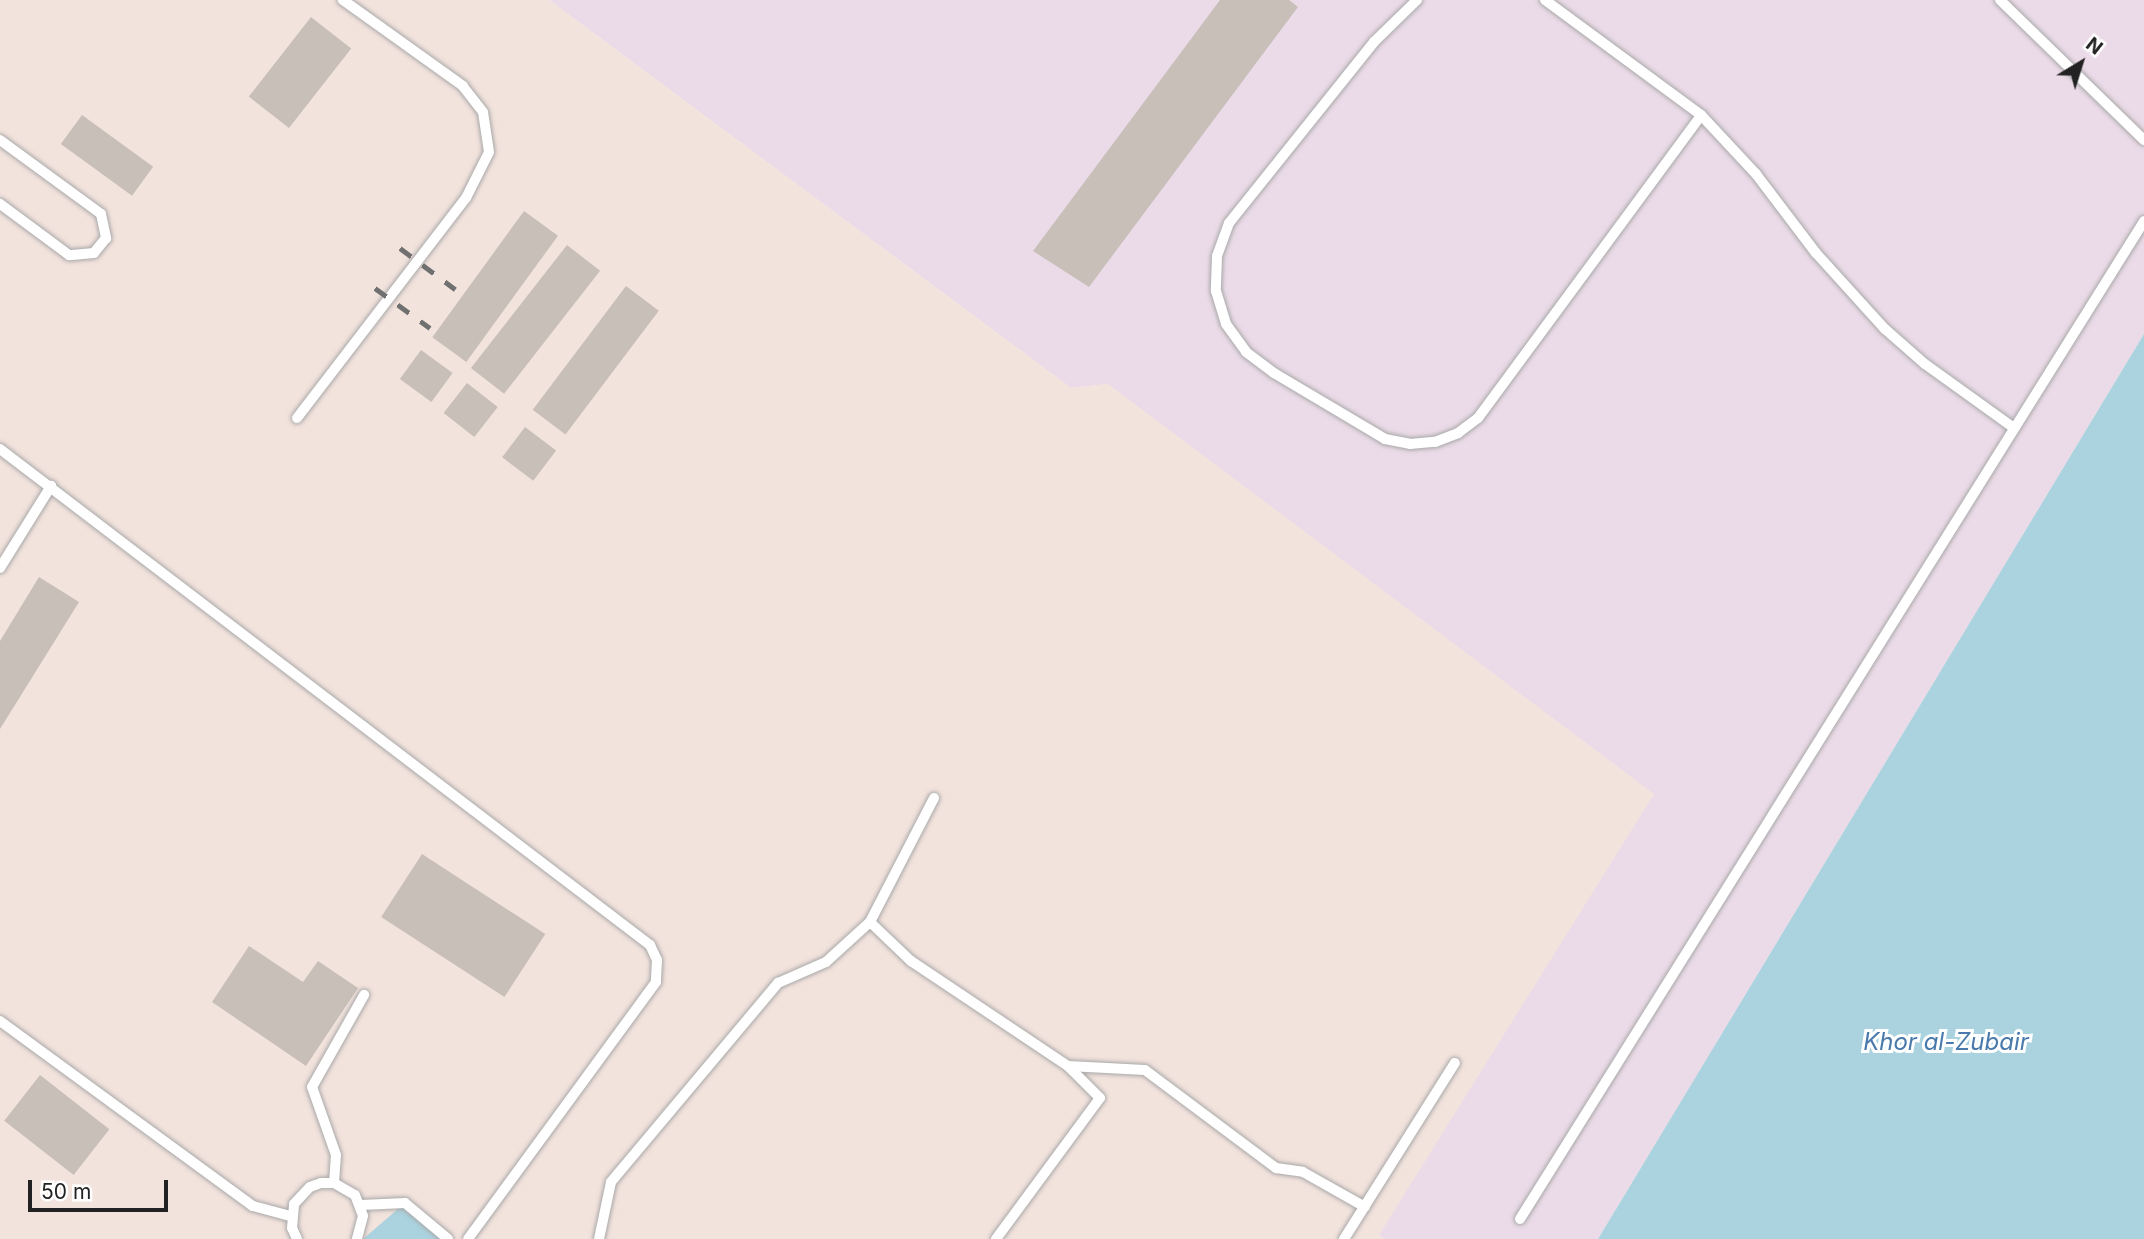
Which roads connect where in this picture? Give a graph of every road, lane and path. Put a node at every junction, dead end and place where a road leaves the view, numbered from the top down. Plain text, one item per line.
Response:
1 (343, 0) edge
2 (1417, 0) edge
3 (1545, 0) edge
4 (2000, 0) edge
5 (1701, 115) junction
6 (0, 140) edge
7 (2144, 140) edge
8 (0, 204) edge
9 (2144, 221) edge
10 (297, 418) dead end
11 (2014, 428) junction
12 (0, 449) edge
13 (51, 486) junction
14 (0, 568) edge
15 (934, 798) dead end
16 (870, 922) junction
17 (364, 995) dead end
18 (0, 1021) edge
19 (1455, 1063) dead end
20 (1068, 1066) junction
21 (334, 1183) junction
22 (361, 1205) junction
23 (1365, 1207) junction
24 (291, 1216) junction
25 (1520, 1219) dead end
26 (297, 1239) edge
27 (357, 1239) edge
28 (448, 1239) edge
29 (468, 1239) edge
30 (599, 1239) edge
31 (996, 1239) edge
32 (1344, 1239) edge

1 - 10 lane
2 - 5 lane
3 - 5 lane
4 - 7 lane
5 - 11 lane
6 - 8 lane
9 - 11 lane
11 - 25 lane
12 - 13 lane
13 - 14 lane
13 - 29 lane
15 - 16 lane
16 - 20 lane
16 - 30 lane
17 - 21 lane
18 - 24 lane
19 - 23 lane
20 - 23 lane
20 - 31 lane
21 - 22 lane
21 - 24 lane
22 - 27 lane
22 - 28 lane
23 - 32 lane
24 - 26 lane

